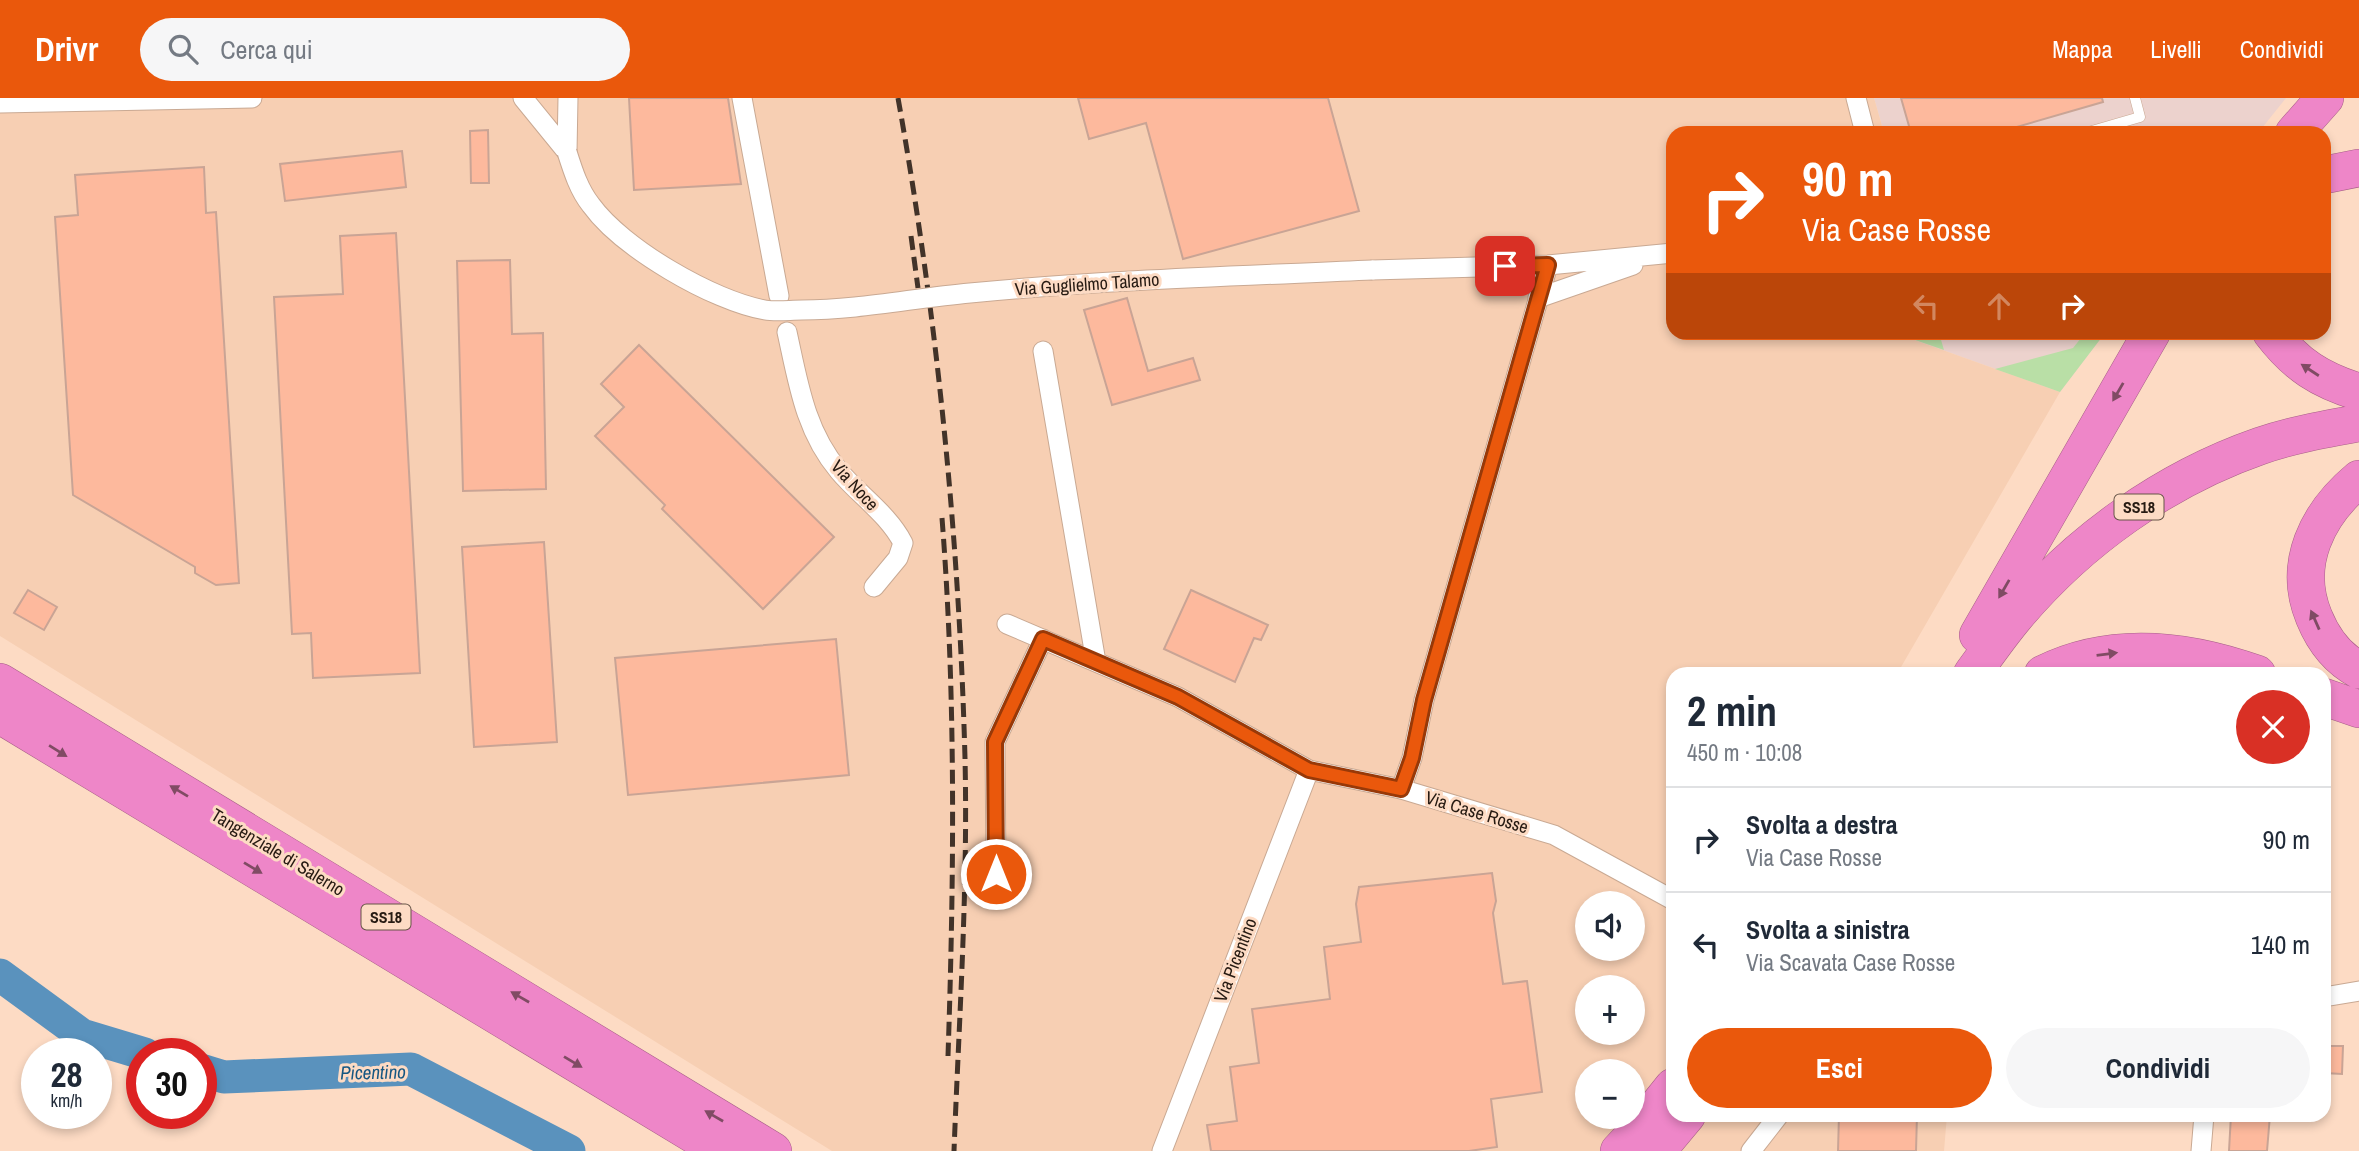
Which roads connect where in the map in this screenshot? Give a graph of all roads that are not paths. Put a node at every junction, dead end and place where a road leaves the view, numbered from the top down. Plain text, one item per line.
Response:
1 (252, 98) edge
2 (523, 98) edge
3 (539, 98) edge
4 (742, 98) edge
5 (1856, 98) edge
6 (2135, 98) edge
7 (2325, 98) edge
8 (567, 99) edge
9 (0, 103) edge
10 (543, 121) junction
11 (1863, 126) edge
12 (2109, 126) edge
13 (2300, 126) edge
14 (567, 152) junction
15 (2359, 168) edge
16 (2331, 174) edge
17 (1666, 254) edge
18 (1666, 255) edge
19 (1548, 265) junction
20 (779, 296) dead end
21 (1538, 298) junction
22 (787, 332) dead end
23 (2147, 340) edge
24 (2278, 340) edge
25 (1043, 351) dead end
26 (2359, 392) edge
27 (2359, 423) edge
28 (2359, 440) edge
29 (2359, 479) edge
30 (874, 587) dead end
31 (1007, 624) dead end
32 (1043, 639) junction
33 (1096, 662) junction
34 (1959, 667) edge
35 (1977, 667) edge
36 (1999, 667) edge
37 (2059, 667) edge
38 (2234, 667) edge
39 (2359, 670) edge
40 (0, 682) edge
41 (2331, 699) edge
42 (2359, 709) edge
43 (0, 715) edge
44 (1309, 770) junction
45 (1401, 789) junction
46 (996, 874) dead end
47 (1666, 896) edge
48 (2359, 991) edge
49 (2331, 996) edge
50 (1666, 1096) edge
51 (1681, 1122) edge
52 (1774, 1122) edge
53 (2203, 1122) edge
54 (721, 1151) edge
55 (773, 1151) edge
56 (1162, 1151) edge
57 (1619, 1151) edge
58 (1657, 1151) edge
59 (1751, 1151) edge
60 (2201, 1151) edge

1 - 9 street
2 - 10 street
3 - 10 street
4 - 20 street
5 - 11 street
6 - 12 lane
7 - 13 highway
8 - 14 street
10 - 14 street
14 - 19 street, Via Guglielmo Talamo, bridge
15 - 16 highway
17 - 19 street, Via Guglielmo Talamo
18 - 21 street
19 - 21 street
21 - 45 street
22 - 30 street, Via Noce
23 -> 34 highway
26 -> 24 highway
25 - 33 street
27 - 35 highway, SS18
28 - 36 highway, SS18
39 -> 29 highway
31 - 32 street, Via Case Rosse
32 - 33 street, Via Case Rosse
32 - 46 street
33 - 44 street, Via Case Rosse
37 -> 38 highway
55 -> 40 highway, Tangenziale di Salerno / SS18
41 - 42 highway
43 -> 54 highway, Tangenziale di Salerno / SS18
44 - 45 street, Via Case Rosse
44 - 56 street, Via Picentino
45 - 47 street, Via Case Rosse
48 - 49 street
50 - 57 highway
51 - 58 highway
52 - 59 street
53 - 60 street

